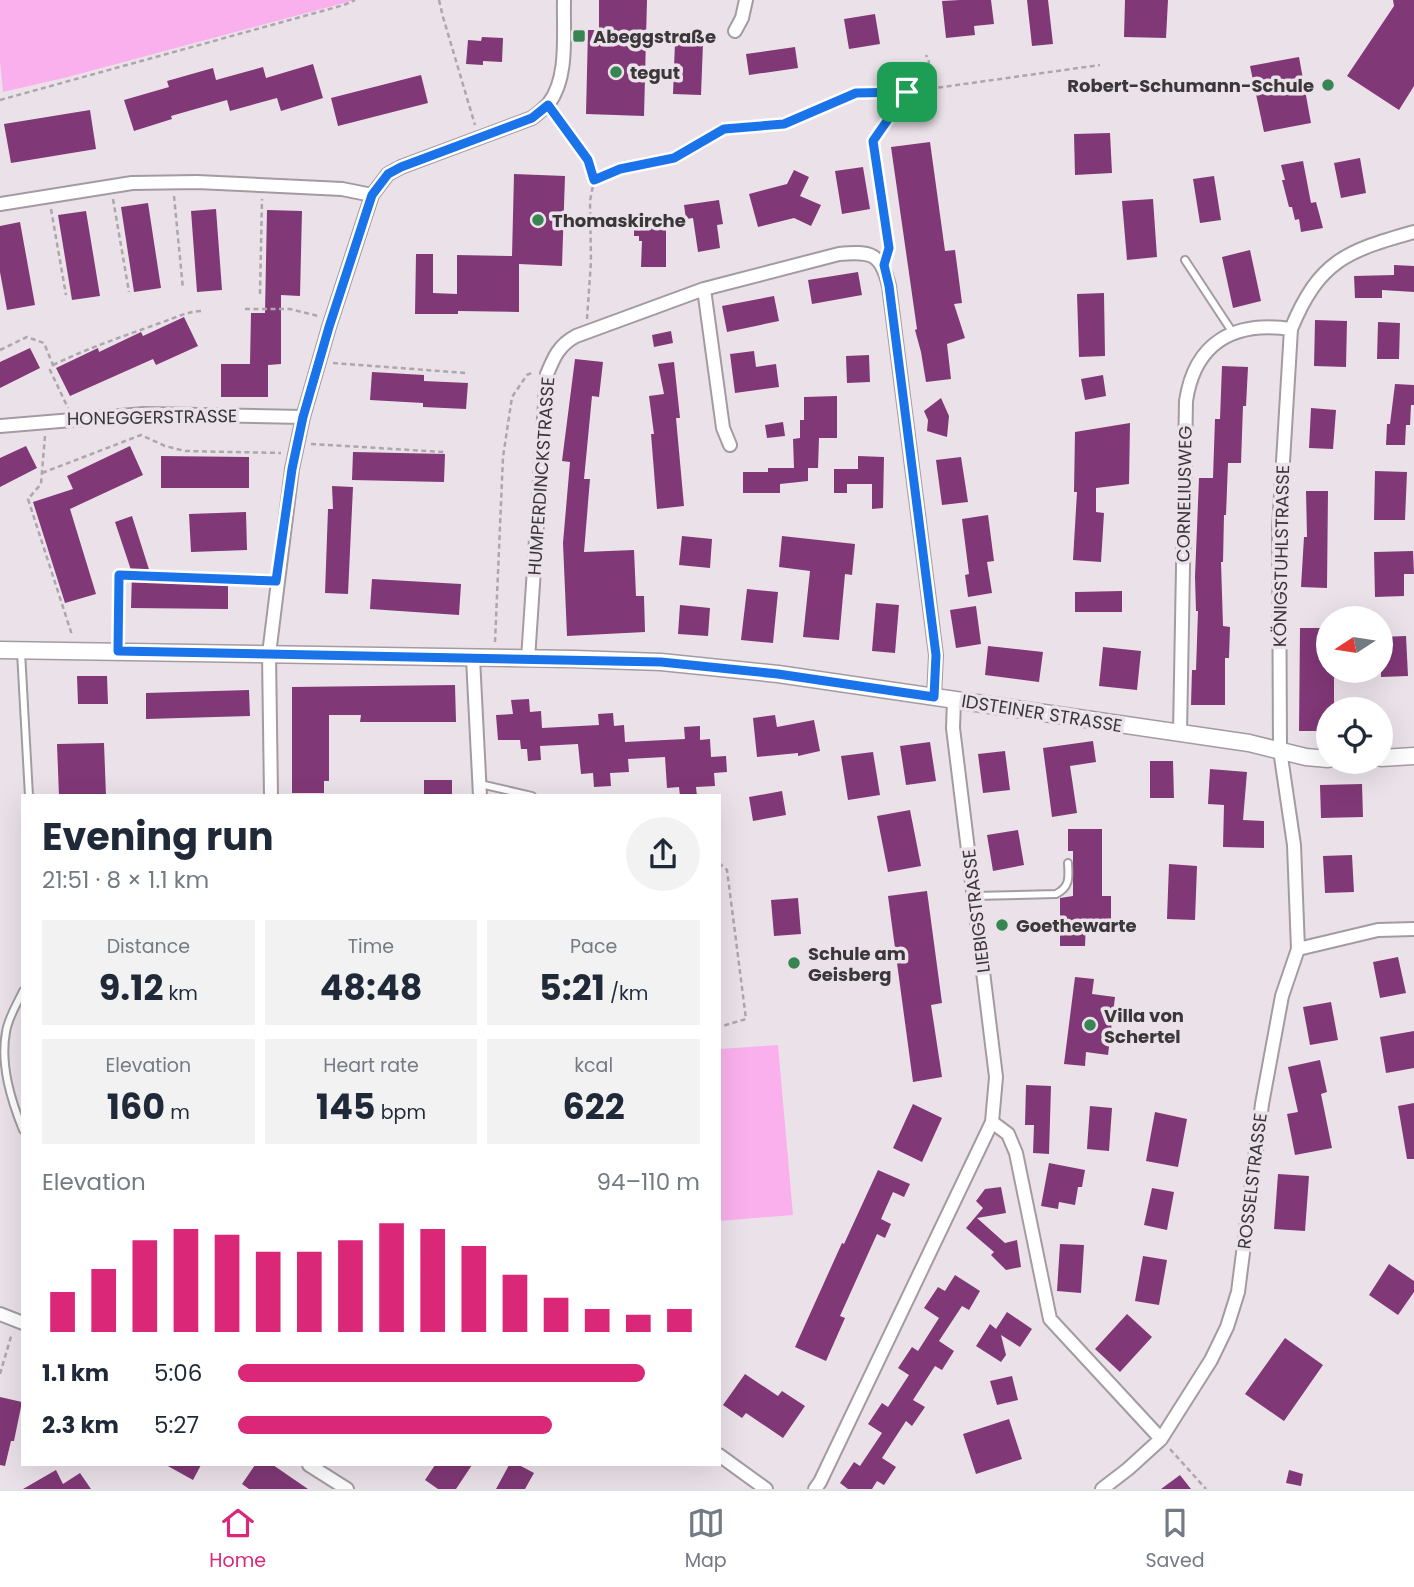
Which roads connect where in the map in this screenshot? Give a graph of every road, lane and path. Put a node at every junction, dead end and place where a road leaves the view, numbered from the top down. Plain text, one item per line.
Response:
1 (342, 0) edge
2 (355, 0) edge
3 (439, 0) edge
4 (564, 0) edge
5 (746, 0) edge
6 (344, 5) junction
7 (735, 31) dead end
8 (926, 55) dead end
9 (1100, 65) dead end
10 (907, 92) junction
11 (0, 100) edge
12 (548, 105) junction
13 (479, 138) junction
14 (873, 141) joint
15 (594, 180) junction
16 (173, 182) junction
17 (262, 185) junction
18 (110, 186) junction
19 (49, 195) junction
20 (372, 195) junction
21 (0, 204) edge
22 (1414, 232) edge
23 (1185, 260) dead end
24 (884, 265) junction
25 (183, 289) dead end
26 (704, 289) junction
27 (130, 292) dead end
28 (260, 294) dead end
29 (66, 295) dead end
30 (245, 309) dead end
31 (201, 311) dead end
32 (331, 319) junction
33 (1291, 329) junction
34 (586, 332) junction
35 (1233, 333) junction
36 (0, 350) edge
37 (319, 362) junction
38 (53, 365) junction
39 (550, 365) junction
40 (466, 373) dead end
41 (303, 417) junction
42 (72, 418) junction
43 (45, 421) junction
44 (0, 426) edge
45 (730, 445) dead end
46 (296, 448) junction
47 (444, 452) dead end
48 (43, 473) junction
49 (276, 581) junction
50 (0, 650) edge
51 (21, 650) junction
52 (76, 650) junction
53 (118, 651) junction
54 (269, 654) junction
55 (473, 659) junction
56 (494, 659) junction
57 (528, 659) junction
58 (934, 697) junction
59 (954, 700) junction
60 (1180, 733) junction
61 (1280, 750) junction
62 (1414, 757) edge
63 (1316, 758) edge
64 (1393, 758) edge
65 (480, 790) edge
66 (29, 794) edge
67 (271, 794) edge
68 (515, 794) edge
69 (1068, 863) dead end
70 (721, 865) edge
71 (974, 896) junction
72 (1414, 929) edge
73 (1298, 948) junction
74 (21, 995) edge
75 (721, 1026) edge
76 (992, 1122) junction
77 (21, 1124) edge
78 (0, 1314) edge
79 (20, 1321) edge
80 (0, 1374) edge
81 (1161, 1438) junction
82 (721, 1456) edge
83 (311, 1466) edge
84 (347, 1489) edge
85 (766, 1489) edge
86 (815, 1489) edge
87 (1101, 1489) edge
88 (1206, 1489) edge

1 - 6 path
2 - 6 path
3 - 13 path
4 - 12 street
5 - 7 street
6 - 11 path
8 - 10 path
9 - 10 path
10 - 14 path
10 - 15 path
12 - 13 street
12 - 15 path
13 - 20 street
14 - 24 lane
15 - 34 path
16 - 17 street
16 - 18 street
16 - 25 path
17 - 20 street
17 - 28 path
18 - 19 street
18 - 27 path
19 - 21 street
19 - 29 path
20 - 32 street
22 - 33 street, KÖNIGSTUHLSTRASSE
23 - 35 lane
24 - 26 street, HUMPERDINCKSTRASSE
24 - 58 street
26 - 34 street, HUMPERDINCKSTRASSE
26 - 45 street
30 - 32 path
31 - 38 path
32 - 37 street
33 - 35 street, CORNELIUSWEG
33 - 61 street, KÖNIGSTUHLSTRASSE
34 - 39 street, HUMPERDINCKSTRASSE
35 - 60 street, CORNELIUSWEG
36 - 38 path
37 - 40 path
37 - 41 street
38 - 42 path
39 - 56 path
39 - 57 street, HUMPERDINCKSTRASSE
41 - 42 street, HONEGGERSTRASSE
41 - 46 street
42 - 43 street, HONEGGERSTRASSE
43 - 44 street, HONEGGERSTRASSE
43 - 48 path
46 - 47 path
46 - 48 path
46 - 49 street
48 - 52 path
49 - 53 path
49 - 54 street
50 - 51 street, IDSTEINER STRASSE
51 - 52 street, IDSTEINER STRASSE
51 - 66 lane
52 - 53 street, IDSTEINER STRASSE
53 - 54 street, IDSTEINER STRASSE
54 - 55 street, IDSTEINER STRASSE
54 - 67 street
55 - 56 street, IDSTEINER STRASSE
55 - 65 street
56 - 57 street, IDSTEINER STRASSE
57 - 58 street, IDSTEINER STRASSE
58 - 59 street, IDSTEINER STRASSE
59 - 60 street, IDSTEINER STRASSE
59 - 71 street, LIEBIGSTRASSE
60 - 61 street, IDSTEINER STRASSE
61 - 63 street, IDSTEINER STRASSE
61 - 73 street, KÖNIGSTUHLSTRASSE
62 - 64 street
65 - 68 lane
69 - 71 lane
70 - 75 path
71 - 76 street, LIEBIGSTRASSE
72 - 73 street
73 - 81 street, ROSSELSTRASSE
74 - 77 lane
76 - 81 street
76 - 86 street, LIEBIGSTRASSE
78 - 79 street
79 - 80 path
81 - 87 street, ROSSELSTRASSE
81 - 88 path
82 - 85 street
83 - 84 street

